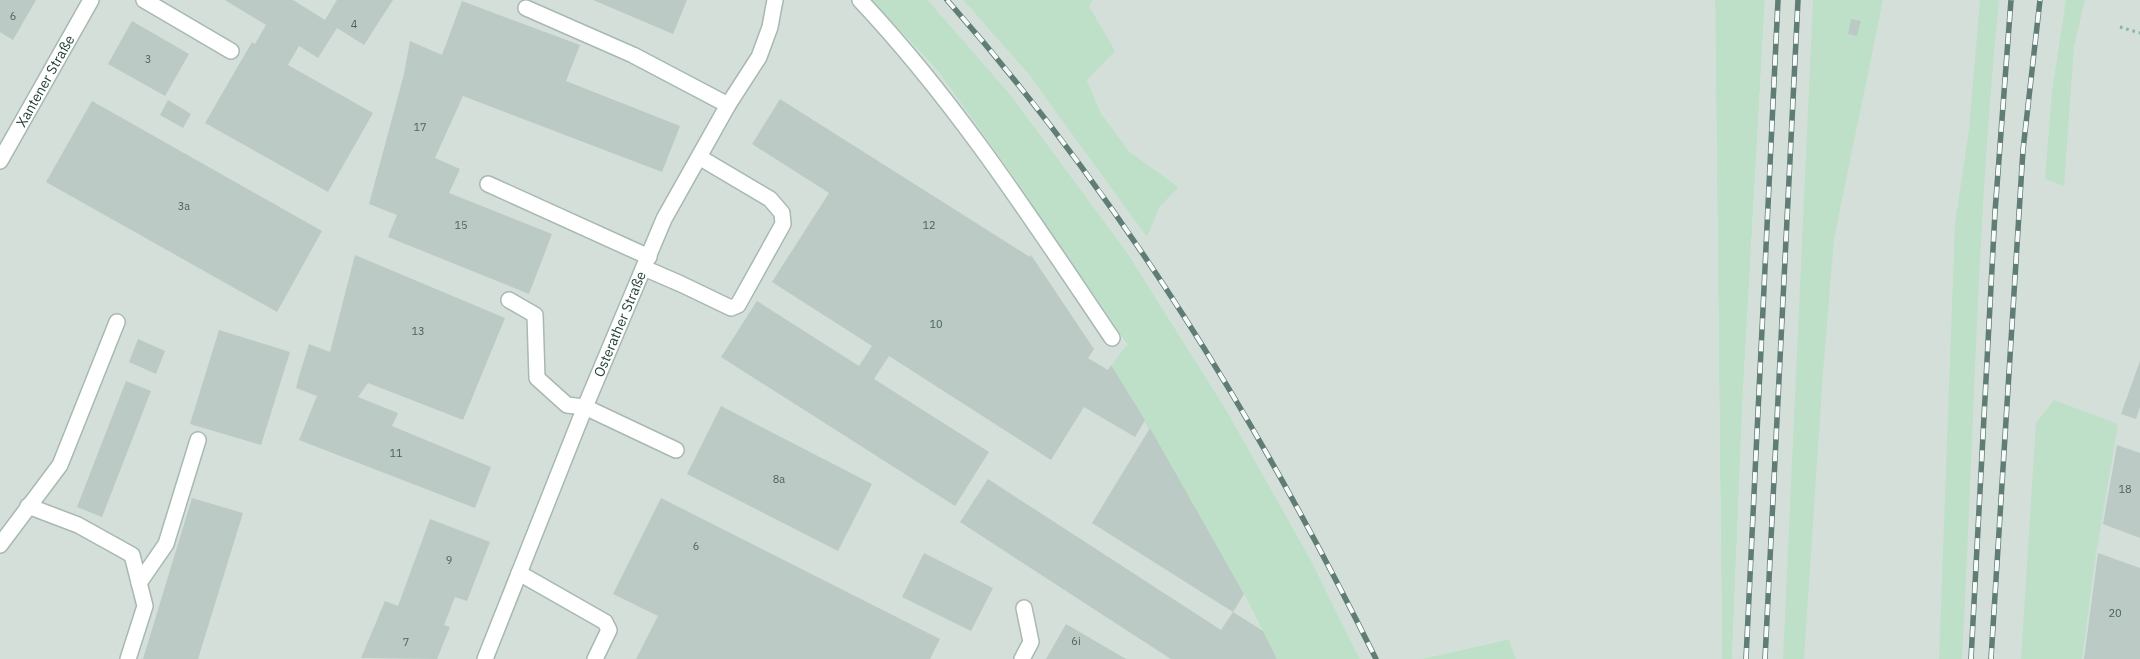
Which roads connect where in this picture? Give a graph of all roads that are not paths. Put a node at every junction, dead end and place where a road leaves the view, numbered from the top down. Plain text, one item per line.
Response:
1 (90, 0) edge
2 (144, 0) edge
3 (775, 0) edge
4 (860, 0) edge
5 (526, 8) dead end
6 (231, 51) dead end
7 (728, 106) junction
8 (4, 142) edge
9 (699, 157) junction
10 (0, 161) edge
11 (488, 184) dead end
12 (646, 262) junction
13 (509, 300) dead end
14 (117, 322) dead end
15 (1112, 338) dead end
16 (585, 407) junction
17 (198, 440) dead end
18 (676, 450) dead end
19 (28, 506) junction
20 (0, 546) edge
21 (519, 574) junction
22 (139, 583) junction
23 (1024, 608) dead end
24 (128, 659) edge
25 (485, 659) edge
26 (595, 659) edge
27 (1022, 659) edge

1 - 8 street, Xantener Straße
2 - 6 street
3 - 7 street, Osterather Straße
4 - 15 street
5 - 7 street
7 - 9 street, Osterather Straße
8 - 10 street, Xantener Straße
9 - 12 street, Osterather Straße
9 - 12 street
11 - 12 street
12 - 16 street, Osterather Straße
13 - 16 street
14 - 19 street
16 - 18 street
16 - 21 street, Osterather Straße
17 - 22 street
19 - 20 street
19 - 22 street
21 - 25 street, Osterather Straße
21 - 26 street
22 - 24 street
23 - 27 street

